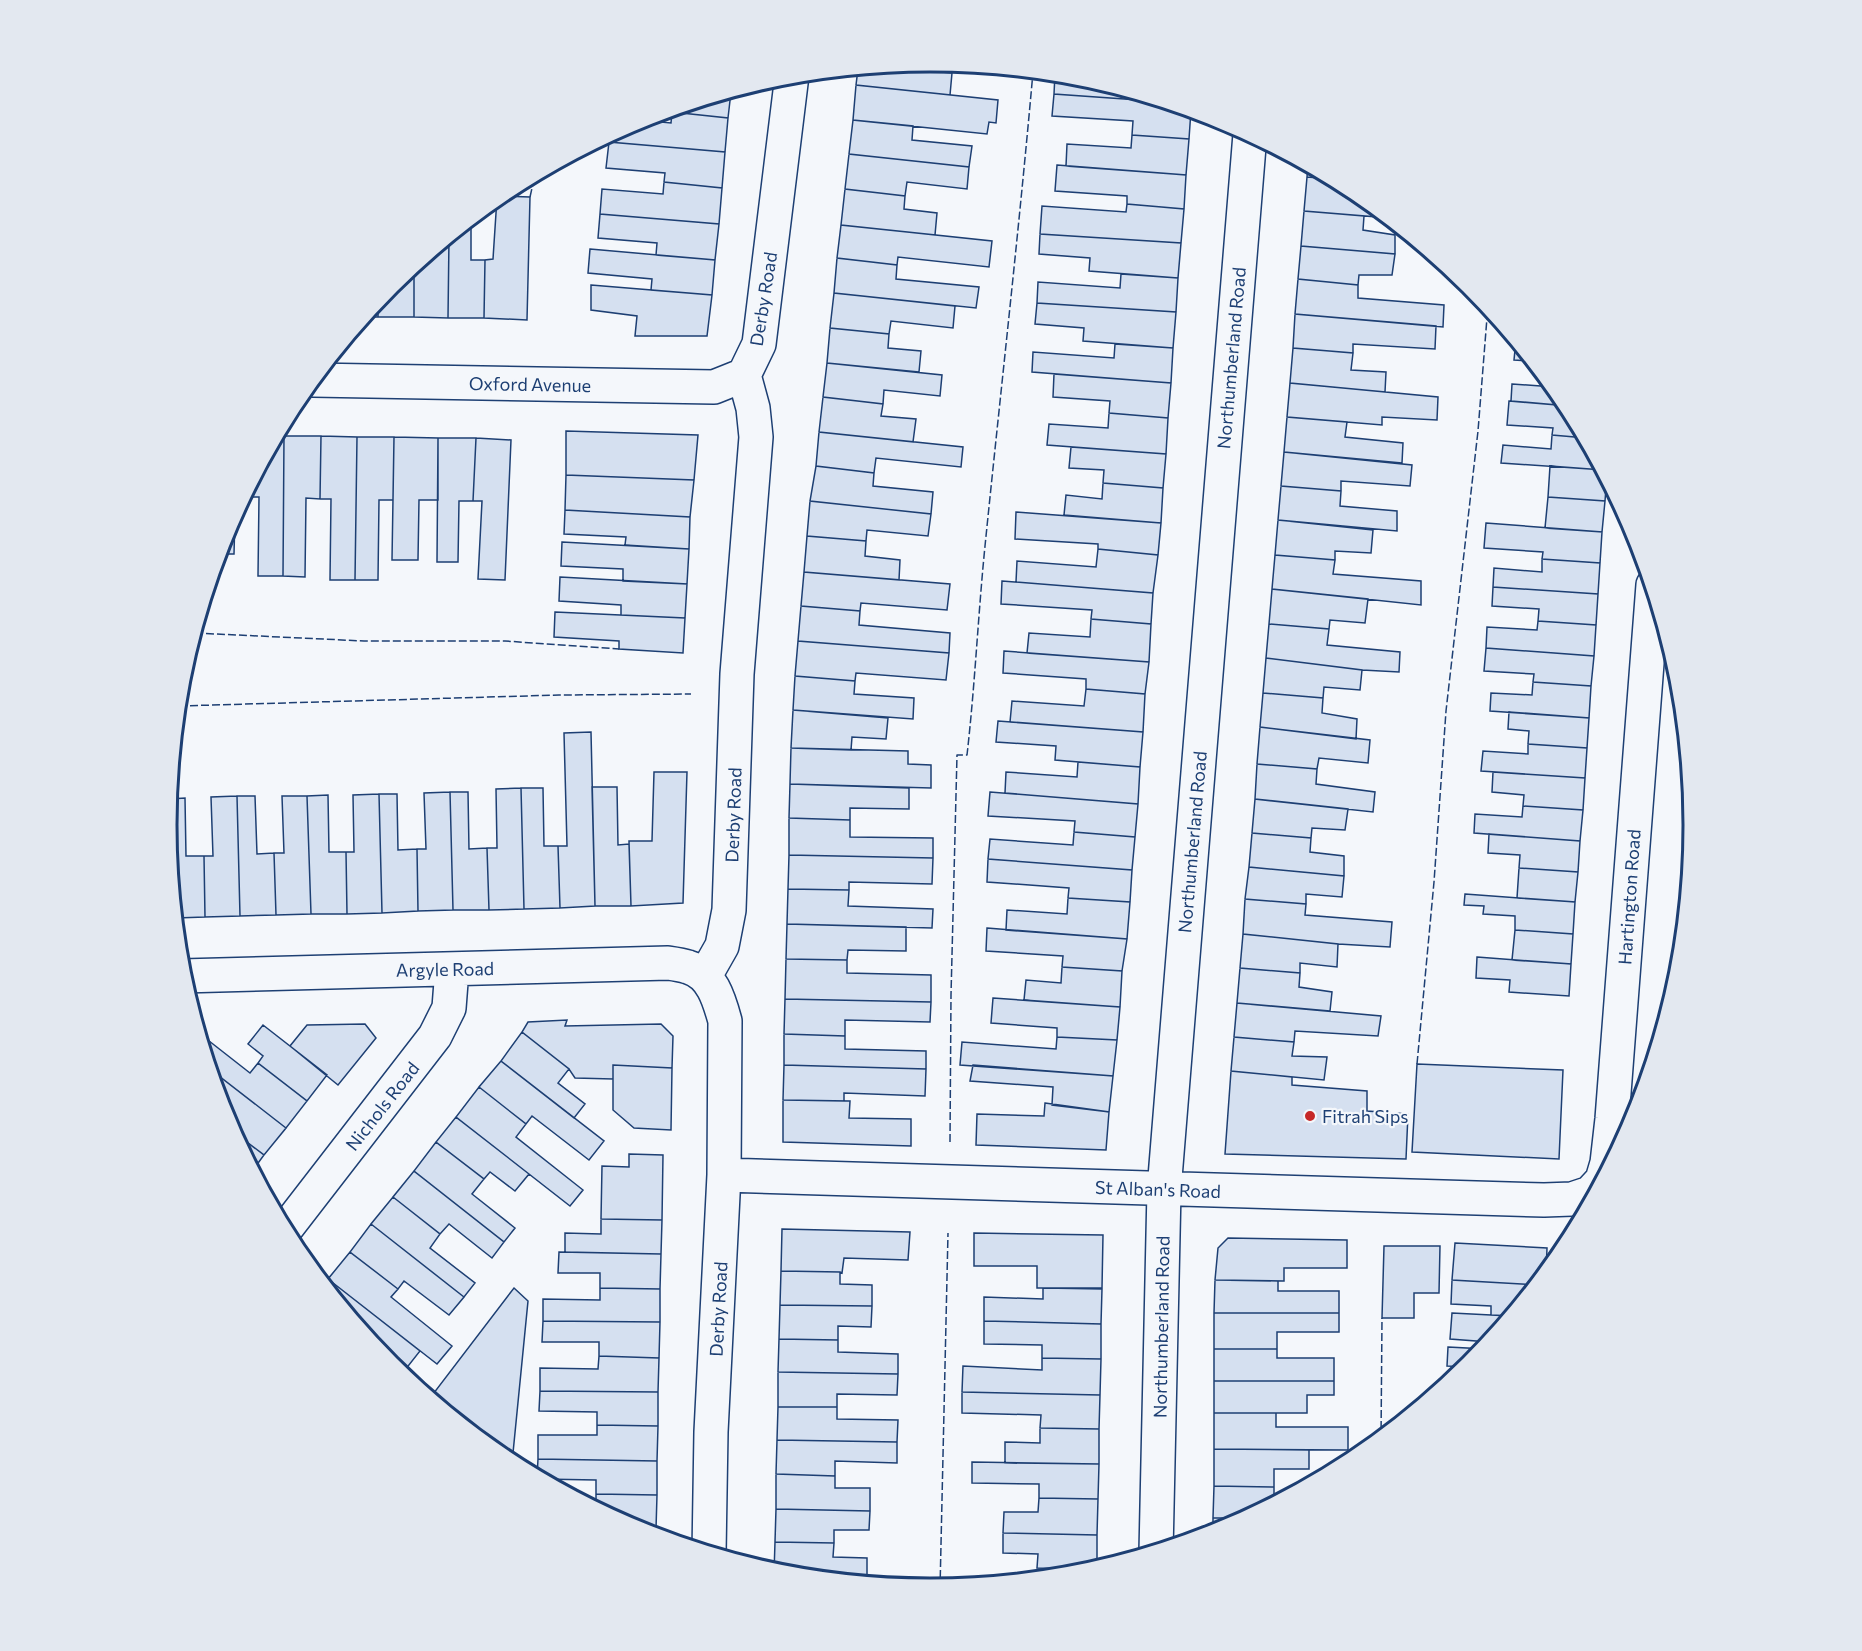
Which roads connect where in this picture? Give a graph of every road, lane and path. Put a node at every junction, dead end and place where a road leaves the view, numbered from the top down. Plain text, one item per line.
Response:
1 (791, 85) edge
2 (1249, 143) edge
3 (744, 375) junction
4 (323, 380) edge
5 (1651, 605) edge
6 (452, 969) junction
7 (193, 976) edge
8 (705, 976) junction
9 (1607, 1158) edge
10 (724, 1175) junction
11 (1164, 1190) junction
12 (1586, 1199) edge
13 (291, 1223) edge
14 (1156, 1544) edge
15 (709, 1545) edge

1 - 3 street, Derby Road
2 - 11 street, Northumberland Road
3 - 4 street, Oxford Avenue
3 - 8 street, Derby Road
5 - 9 street, Hartington Road
6 - 7 street, Argyle Road
6 - 8 street, Argyle Road
6 - 13 street, Nichols Road
8 - 10 street, Derby Road
10 - 11 street, St Alban's Road
10 - 15 street, Derby Road
11 - 12 street, St Alban's Road
11 - 14 street, Northumberland Road

